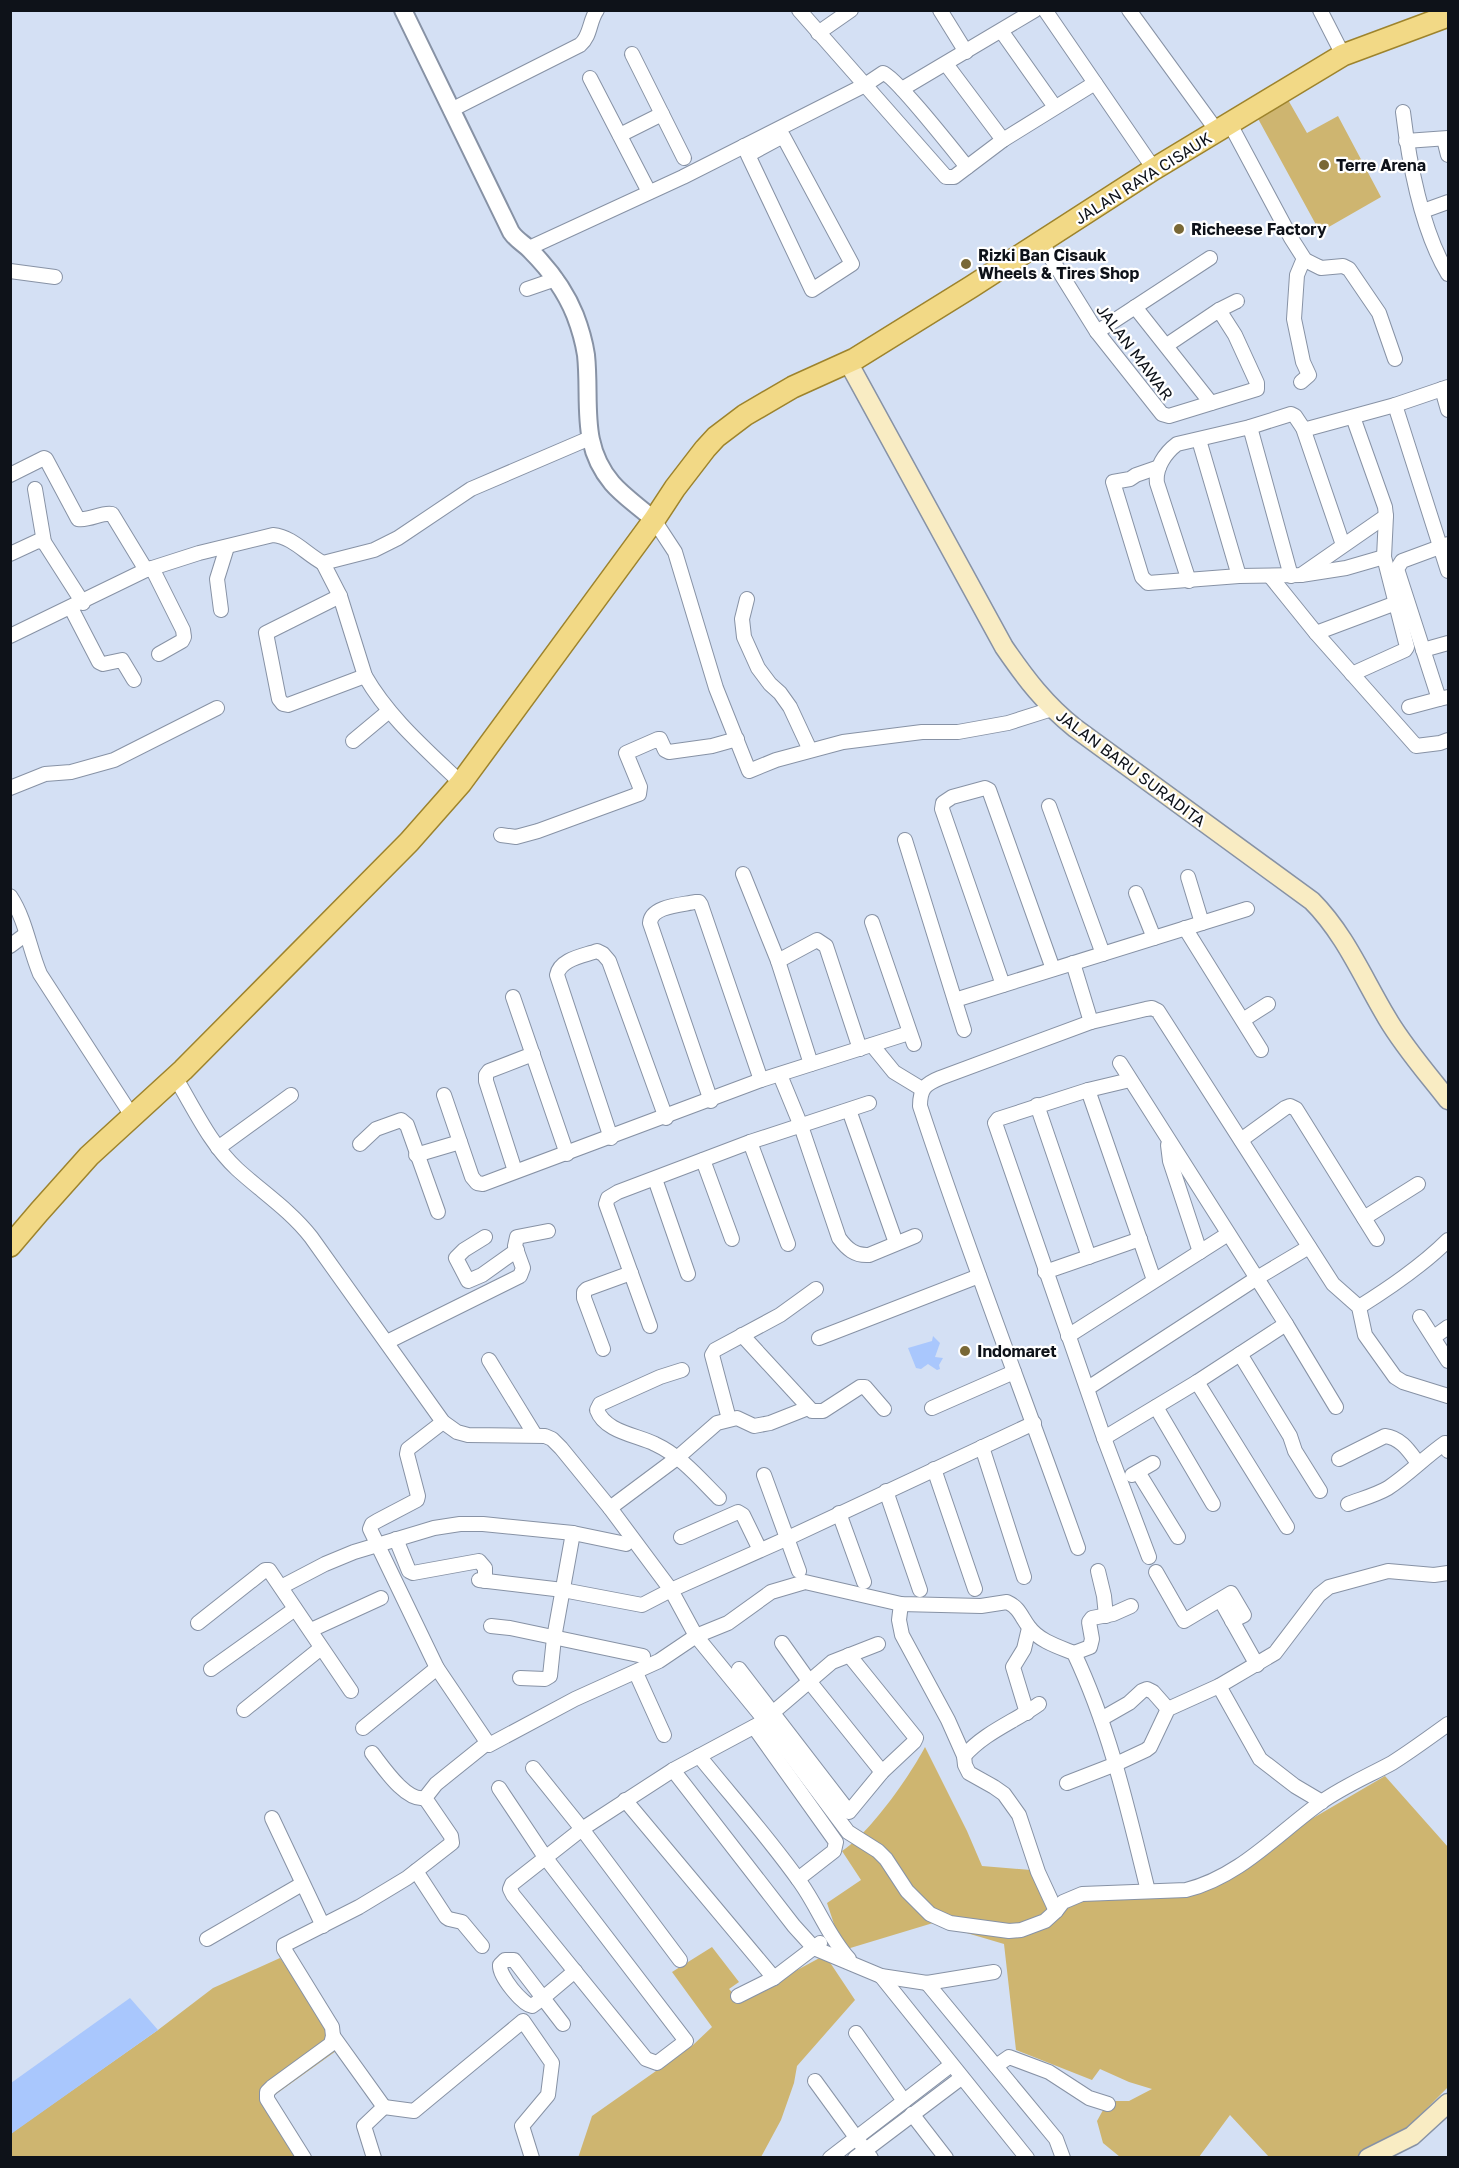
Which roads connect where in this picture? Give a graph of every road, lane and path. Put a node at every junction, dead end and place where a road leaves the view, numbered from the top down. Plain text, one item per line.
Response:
1 (403, 10) edge
2 (799, 10) edge
3 (851, 10) edge
4 (940, 10) edge
5 (1035, 10) edge
6 (1045, 10) edge
7 (1129, 10) edge
8 (1320, 10) edge
9 (596, 11) edge
10 (1446, 15) edge
11 (1002, 32) junction
12 (819, 33) junction
13 (966, 52) junction
14 (632, 54) dead end
15 (1343, 55) junction
16 (946, 64) junction
17 (590, 78) dead end
18 (1095, 83) junction
19 (865, 85) junction
20 (902, 89) junction
21 (1055, 107) junction
22 (452, 110) junction
23 (1403, 112) dead end
24 (662, 114) junction
25 (1224, 128) junction
26 (620, 135) junction
27 (1446, 139) edge
28 (1003, 140) junction
29 (1406, 141) junction
30 (746, 151) junction
31 (1449, 155) edge
32 (684, 158) dead end
33 (967, 167) junction
34 (1154, 169) junction
35 (649, 192) junction
36 (1449, 202) edge
37 (1422, 211) junction
38 (1041, 242) junction
39 (529, 248) junction
40 (1210, 258) dead end
41 (1305, 260) junction
42 (1446, 266) edge
43 (10, 271) edge
44 (55, 277) dead end
45 (556, 279) junction
46 (527, 289) dead end
47 (1237, 301) dead end
48 (1135, 307) junction
49 (1220, 310) junction
50 (1097, 332) junction
51 (1167, 345) junction
52 (1395, 359) dead end
53 (848, 362) junction
54 (1301, 382) dead end
55 (1445, 388) edge
56 (1211, 403) junction
57 (1395, 405) junction
58 (1449, 410) edge
59 (1353, 417) junction
60 (1250, 427) junction
61 (1303, 428) junction
62 (590, 438) junction
63 (1199, 440) junction
64 (1160, 467) junction
65 (10, 475) edge
66 (1130, 479) junction
67 (1157, 483) junction
68 (35, 489) dead end
69 (1386, 516) junction
70 (654, 520) junction
71 (44, 542) junction
72 (1343, 545) junction
73 (1444, 546) edge
74 (226, 547) junction
75 (10, 554) edge
76 (1384, 557) junction
77 (323, 564) junction
78 (149, 569) junction
79 (1449, 571) edge
80 (1239, 576) junction
81 (1270, 576) junction
82 (1296, 576) junction
83 (1189, 581) junction
84 (340, 596) junction
85 (747, 599) dead end
86 (1396, 603) junction
87 (77, 605) junction
88 (220, 610) dead end
89 (1316, 633) junction
90 (10, 636) edge
91 (1449, 643) edge
92 (1423, 650) junction
93 (159, 654) dead end
94 (1352, 674) junction
95 (365, 676) junction
96 (134, 680) dead end
97 (1444, 698) edge
98 (1409, 707) dead end
99 (217, 708) dead end
100 (1052, 709) junction
101 (389, 711) junction
102 (737, 738) junction
103 (353, 741) dead end
104 (1446, 745) edge
105 (810, 750) junction
106 (460, 783) junction
107 (10, 789) edge
108 (1049, 806) dead end
109 (501, 835) dead end
110 (904, 840) dead end
111 (743, 874) dead end
112 (1188, 877) dead end
113 (1137, 894) dead end
114 (10, 896) edge
115 (1247, 909) dead end
116 (872, 922) dead end
117 (1202, 923) junction
118 (1185, 928) junction
119 (26, 934) junction
120 (1154, 938) junction
121 (10, 946) edge
122 (1103, 954) junction
123 (778, 961) junction
124 (1073, 963) junction
125 (1053, 969) junction
126 (1003, 984) junction
127 (513, 997) dead end
128 (955, 1000) junction
129 (1268, 1004) dead end
130 (1243, 1020) junction
131 (1091, 1022) junction
132 (964, 1030) dead end
133 (866, 1047) junction
134 (1261, 1050) dead end
135 (532, 1054) junction
136 (1120, 1063) dead end
137 (811, 1064) junction
138 (780, 1075) junction
139 (175, 1077) junction
140 (761, 1080) junction
141 (1130, 1080) junction
142 (922, 1089) junction
143 (1088, 1090) junction
144 (291, 1095) dead end
145 (444, 1095) dead end
146 (1449, 1100) edge
147 (711, 1101) junction
148 (869, 1103) dead end
149 (1037, 1105) junction
150 (849, 1110) junction
151 (132, 1116) junction
152 (666, 1118) junction
153 (801, 1126) junction
154 (611, 1138) junction
155 (1241, 1140) junction
156 (1168, 1141) junction
157 (460, 1142) junction
158 (750, 1142) junction
159 (360, 1144) dead end
160 (218, 1148) junction
161 (567, 1154) junction
162 (416, 1155) junction
163 (703, 1160) junction
164 (515, 1171) junction
165 (654, 1179) junction
166 (1418, 1184) dead end
167 (438, 1212) dead end
168 (1364, 1218) junction
169 (548, 1231) dead end
170 (1228, 1234) junction
171 (915, 1236) dead end
172 (485, 1237) dead end
173 (732, 1239) dead end
174 (1140, 1239) junction
175 (1377, 1239) dead end
176 (1449, 1240) edge
177 (788, 1244) dead end
178 (896, 1244) junction
179 (10, 1246) edge
180 (1309, 1247) junction
181 (517, 1250) junction
182 (1200, 1252) junction
183 (1089, 1257) junction
184 (1045, 1272) junction
185 (631, 1273) junction
186 (688, 1274) dead end
187 (979, 1276) junction
188 (1257, 1278) junction
189 (1154, 1280) junction
190 (816, 1289) dead end
191 (1359, 1306) junction
192 (1420, 1317) dead end
193 (1286, 1324) junction
194 (650, 1326) dead end
195 (1449, 1327) edge
196 (742, 1335) junction
197 (1068, 1336) junction
198 (1434, 1337) junction
199 (819, 1338) dead end
200 (387, 1342) junction
201 (603, 1349) dead end
202 (1240, 1354) junction
203 (489, 1360) dead end
204 (1449, 1361) edge
205 (682, 1370) dead end
206 (1014, 1372) junction
207 (1197, 1382) junction
208 (1088, 1388) junction
209 (1446, 1393) edge
210 (1156, 1407) junction
211 (1336, 1407) dead end
212 (808, 1408) junction
213 (932, 1408) dead end
214 (884, 1410) dead end
215 (729, 1419) junction
216 (443, 1422) junction
217 (1034, 1423) junction
218 (535, 1435) junction
219 (1104, 1438) junction
220 (982, 1447) junction
221 (1449, 1452) edge
222 (677, 1458) junction
223 (1339, 1459) dead end
224 (1153, 1462) dead end
225 (1418, 1463) junction
226 (934, 1469) junction
227 (1138, 1472) junction
228 (765, 1475) dead end
229 (1120, 1483) junction
230 (886, 1491) junction
231 (1320, 1491) dead end
232 (719, 1498) dead end
233 (1213, 1504) dead end
234 (1348, 1504) dead end
235 (610, 1508) junction
236 (839, 1513) junction
237 (1287, 1527) dead end
238 (573, 1533) junction
239 (1178, 1537) dead end
240 (681, 1538) dead end
241 (788, 1538) junction
242 (396, 1539) junction
243 (626, 1544) dead end
244 (377, 1546) junction
245 (1078, 1548) dead end
246 (760, 1550) junction
247 (1149, 1557) dead end
248 (799, 1571) dead end
249 (1098, 1571) dead end
250 (1156, 1572) dead end
251 (1449, 1573) edge
252 (1024, 1577) dead end
253 (864, 1582) dead end
254 (281, 1587) junction
255 (975, 1589) dead end
256 (563, 1590) junction
257 (671, 1590) junction
258 (920, 1590) dead end
259 (381, 1598) dead end
260 (901, 1604) junction
261 (1131, 1606) dead end
262 (296, 1609) junction
263 (1106, 1616) junction
264 (198, 1623) dead end
265 (491, 1626) dead end
266 (1029, 1628) junction
267 (311, 1630) junction
268 (696, 1636) junction
269 (554, 1638) junction
270 (782, 1643) dead end
271 (878, 1644) dead end
272 (321, 1648) junction
273 (1074, 1653) junction
274 (849, 1655) junction
275 (643, 1656) dead end
276 (1257, 1665) junction
277 (437, 1668) junction
278 (211, 1669) dead end
279 (739, 1669) dead end
280 (636, 1672) junction
281 (519, 1678) dead end
282 (809, 1681) junction
283 (1219, 1686) junction
284 (351, 1691) dead end
285 (1039, 1704) dead end
286 (1168, 1709) junction
287 (244, 1710) dead end
288 (1027, 1713) junction
289 (1101, 1719) junction
290 (764, 1720) junction
291 (1449, 1724) edge
292 (363, 1728) dead end
293 (664, 1735) dead end
294 (487, 1743) junction
295 (372, 1753) dead end
296 (699, 1756) junction
297 (964, 1756) junction
298 (1116, 1764) junction
299 (533, 1768) dead end
300 (672, 1770) junction
301 (882, 1772) junction
302 (1067, 1783) dead end
303 (499, 1788) dead end
304 (425, 1798) junction
305 (625, 1800) junction
306 (1322, 1802) junction
307 (272, 1818) dead end
308 (582, 1828) junction
309 (545, 1857) junction
310 (416, 1871) junction
311 (798, 1880) junction
312 (302, 1884) junction
313 (1148, 1891) junction
314 (1056, 1911) junction
315 (323, 1926) junction
316 (832, 1935) junction
317 (207, 1939) dead end
318 (482, 1946) dead end
319 (814, 1948) junction
320 (680, 1960) dead end
321 (853, 1963) junction
322 (575, 1971) junction
323 (994, 1972) dead end
324 (881, 1976) junction
325 (774, 1978) junction
326 (927, 1983) junction
327 (738, 1996) dead end
328 (563, 2024) dead end
329 (856, 2033) dead end
330 (333, 2036) junction
331 (951, 2065) junction
332 (996, 2066) junction
333 (961, 2078) junction
334 (815, 2081) dead end
335 (904, 2101) junction
336 (1449, 2103) edge
337 (1108, 2104) dead end
338 (384, 2108) junction
339 (912, 2114) junction
340 (856, 2136) junction
341 (864, 2155) edge
342 (304, 2157) edge
343 (374, 2157) edge
344 (532, 2157) edge
345 (830, 2157) edge
346 (946, 2157) edge
347 (1027, 2157) edge
348 (1063, 2157) edge
349 (1368, 2157) edge

1 - 22 street
2 - 12 street
3 - 12 street
4 - 13 street
5 - 11 street
6 - 18 street
7 - 25 street
8 - 15 street
9 - 22 street
10 - 15 main road, JALAN RAYA CISAUK
11 - 13 street
11 - 21 street
12 - 19 street
13 - 16 street
14 - 24 street
15 - 25 main road, JALAN RAYA CISAUK
16 - 20 street
16 - 28 street
17 - 26 street
18 - 21 street
18 - 34 street
19 - 20 street
19 - 30 street
19 - 33 street
20 - 33 street
21 - 28 street
22 - 39 street
23 - 29 street
24 - 26 street
24 - 32 street
25 - 34 main road, JALAN RAYA CISAUK
25 - 41 street
26 - 35 street
27 - 29 street
27 - 31 street
28 - 33 street
29 - 37 street
30 - 30 street
30 - 35 street
34 - 38 main road, JALAN RAYA CISAUK
35 - 39 street
36 - 37 street
37 - 42 street
38 - 50 street, JALAN MAWAR
38 - 53 main road, JALAN RAYA CISAUK
39 - 45 street
40 - 48 street
41 - 52 street
41 - 54 street
43 - 44 street
45 - 46 street
45 - 62 street
47 - 49 street
48 - 50 street
48 - 51 street
49 - 51 street
49 - 56 street, JALAN MAWAR
50 - 56 street, JALAN MAWAR
51 - 56 street
53 - 70 main road, JALAN RAYA CISAUK
53 - 100 main road, JALAN BARU SURADITA
55 - 57 street
55 - 58 street
57 - 59 street
57 - 73 street
59 - 61 street
59 - 69 street
60 - 61 street
60 - 63 street
60 - 82 street
61 - 72 street
62 - 70 street
62 - 77 street
63 - 64 street
63 - 80 street
64 - 66 street
64 - 67 street
65 - 78 street
66 - 67 street
66 - 83 street
67 - 83 street
68 - 71 street
69 - 72 street
69 - 76 street
70 - 102 street
70 - 106 main road, JALAN RAYA CISAUK
71 - 75 street
71 - 87 street
72 - 82 street
73 - 79 street
73 - 92 street
74 - 77 street
74 - 78 street
74 - 88 street
76 - 82 street
76 - 86 street
77 - 84 street
78 - 87 street
78 - 93 street
80 - 81 street
80 - 83 street
81 - 82 street
81 - 89 street
84 - 95 street
84 - 95 street
85 - 105 street
86 - 89 street
86 - 94 street
87 - 90 street
87 - 96 street
89 - 94 street
91 - 92 street
92 - 97 street
94 - 104 street
95 - 101 street
97 - 98 street
99 - 107 street
100 - 105 street
100 - 146 main road, JALAN BARU SURADITA
101 - 103 street
101 - 106 street
102 - 105 street
102 - 109 street
106 - 139 main road, JALAN RAYA CISAUK
108 - 122 street
110 - 128 street
111 - 123 street
112 - 117 street
113 - 120 street
114 - 119 street
115 - 117 street
116 - 133 street
117 - 118 street
118 - 120 street
118 - 130 street
119 - 121 street
119 - 151 street
120 - 122 street
122 - 124 street
123 - 133 street
123 - 137 street
124 - 125 street
124 - 131 street
125 - 126 street
125 - 126 street
126 - 128 street
127 - 135 street
128 - 132 street
129 - 130 street
130 - 134 street
131 - 142 street
131 - 155 street
133 - 137 street
133 - 142 street
135 - 161 street
135 - 164 street
136 - 141 street
137 - 138 street
138 - 140 street
138 - 153 street
139 - 151 main road, JALAN RAYA CISAUK
139 - 160 street
140 - 147 street
140 - 147 street
141 - 143 street
141 - 156 street
142 - 187 street
143 - 149 street
143 - 174 street
144 - 160 street
145 - 157 street
147 - 152 street
148 - 150 street
149 - 183 street
149 - 184 street
150 - 153 street
150 - 178 street
151 - 179 main road, JALAN RAYA CISAUK
152 - 154 street
152 - 154 street
153 - 158 street
153 - 178 street
154 - 161 street
155 - 168 street
155 - 180 street
156 - 170 street
156 - 182 street
157 - 162 street
157 - 164 street
158 - 163 street
158 - 177 street
159 - 162 street
160 - 200 street
161 - 164 street
162 - 167 street
163 - 165 street
163 - 173 street
165 - 185 street
165 - 186 street
166 - 168 street
168 - 175 street
169 - 181 street
170 - 182 street
170 - 188 street
171 - 178 street
172 - 181 street
174 - 183 street
174 - 189 street
176 - 191 street
180 - 188 street
180 - 191 street
181 - 200 street
182 - 189 street
183 - 184 street
184 - 197 street
185 - 194 street
185 - 201 street
187 - 199 street
187 - 206 street
188 - 193 street
188 - 208 street
189 - 197 street
190 - 196 street
191 - 209 street
192 - 198 street
193 - 202 street
193 - 211 street
195 - 198 street
196 - 212 street
196 - 215 street
197 - 208 street
198 - 204 street
200 - 216 street
202 - 207 street
202 - 231 street
203 - 218 street
205 - 222 street
206 - 213 street
206 - 217 street
207 - 210 street
207 - 237 street
208 - 219 street
210 - 219 street
210 - 233 street
212 - 214 street
212 - 215 street
215 - 222 street
216 - 218 street
216 - 244 street
217 - 220 street
217 - 245 street
218 - 235 street
219 - 229 street
220 - 226 street
220 - 252 street
221 - 225 street
222 - 232 street
222 - 235 street
223 - 225 street
224 - 227 street
225 - 234 street
226 - 230 street
226 - 255 street
227 - 229 street
227 - 239 street
228 - 241 street
229 - 247 street
230 - 236 street
230 - 258 street
235 - 257 street
236 - 241 street
236 - 253 street
238 - 242 street
238 - 243 street
238 - 256 street
240 - 246 street
241 - 246 street
241 - 248 street
242 - 244 street
242 - 256 street
244 - 254 street
244 - 277 street
246 - 257 street
249 - 263 street
250 - 276 street
251 - 276 street
254 - 262 street
254 - 264 street
256 - 257 street
256 - 269 street
257 - 268 street
259 - 267 street
260 - 266 street
260 - 268 street
260 - 297 street
261 - 263 street
262 - 267 street
262 - 278 street
263 - 273 street
265 - 269 street
266 - 273 street
266 - 288 street
267 - 272 street
268 - 280 street
268 - 314 street
269 - 275 street
269 - 281 street
270 - 282 street
271 - 274 street
272 - 284 street
272 - 287 street
273 - 289 street
274 - 282 street
274 - 301 street
276 - 283 street
277 - 292 street
277 - 294 street
279 - 290 street
280 - 293 street
280 - 294 street
282 - 290 street
282 - 301 street
283 - 286 street
283 - 306 street
285 - 288 street
286 - 289 street
286 - 298 street
288 - 297 street
289 - 298 street
290 - 296 street
290 - 301 street
290 - 311 street
291 - 306 street
294 - 304 street
295 - 304 street
296 - 300 street
296 - 311 street
297 - 314 street
298 - 302 street
298 - 313 street
299 - 308 street
300 - 305 street
300 - 319 street
303 - 309 street
304 - 310 street
305 - 308 street
305 - 325 street
306 - 313 street
307 - 312 street
308 - 309 street
308 - 320 street
309 - 322 street
309 - 322 street
310 - 315 street
310 - 318 street
311 - 316 street
312 - 315 street
312 - 317 street
313 - 314 street
315 - 330 street
316 - 319 street
316 - 321 street
319 - 321 street
319 - 325 street
321 - 324 street
322 - 328 street
323 - 326 street
324 - 326 street
324 - 331 street
325 - 327 street
326 - 332 street
329 - 335 street
330 - 338 street
330 - 342 street
331 - 333 street
331 - 335 street
332 - 337 street
332 - 348 street
333 - 339 street
333 - 347 street
334 - 340 street
335 - 340 street
336 - 349 main road
338 - 343 street
338 - 344 street
339 - 341 street
339 - 346 street
340 - 341 street
340 - 345 street

